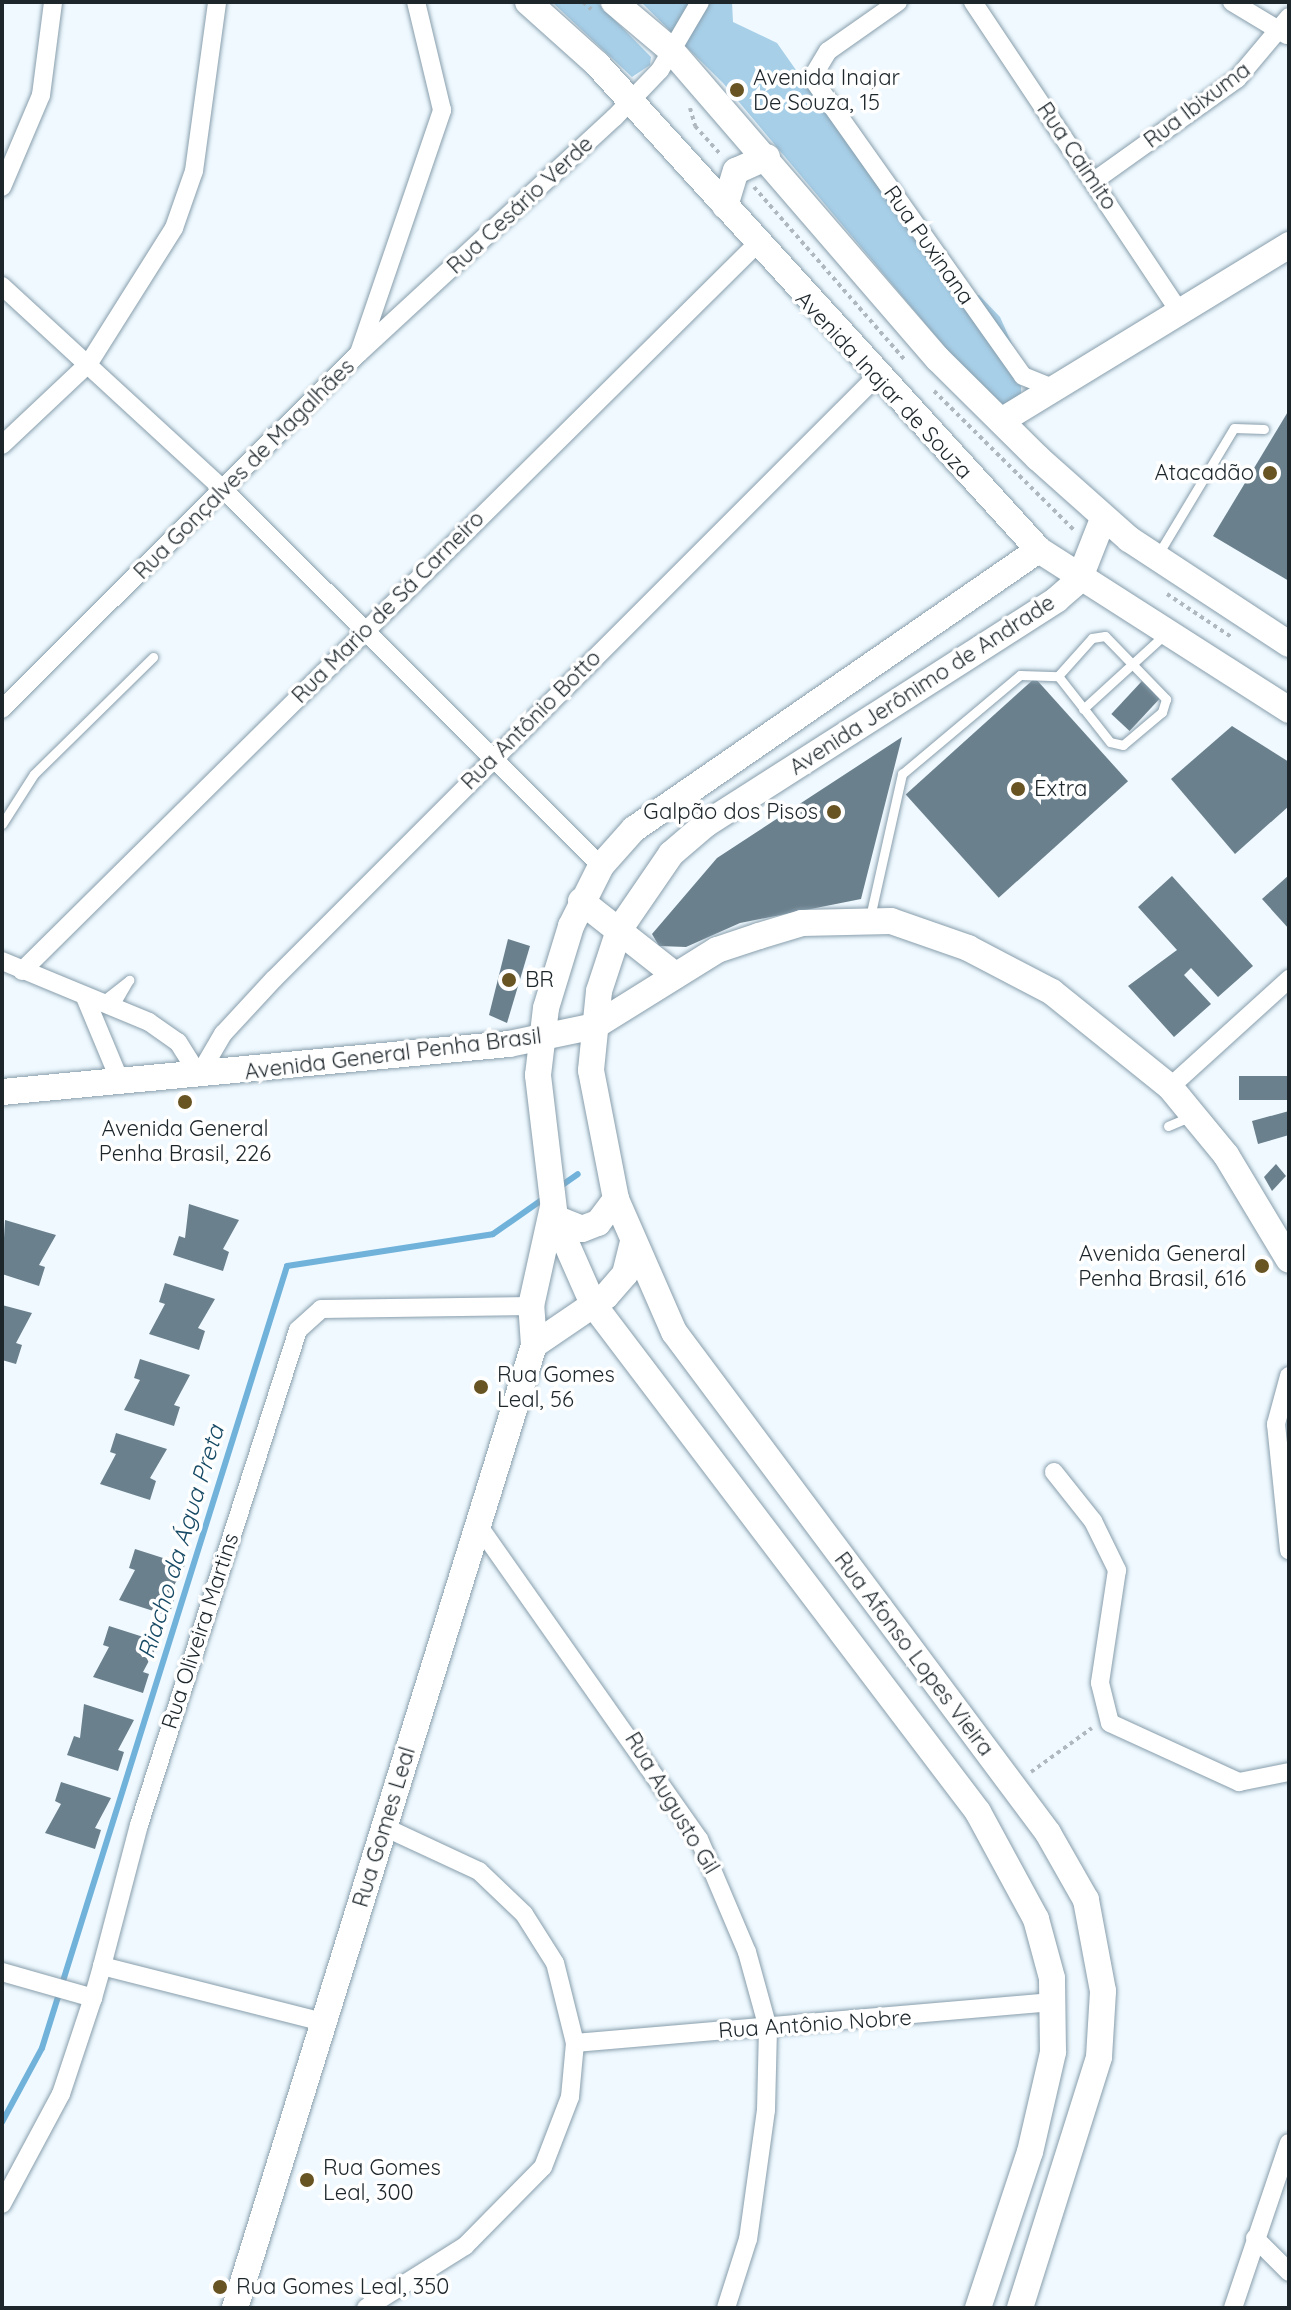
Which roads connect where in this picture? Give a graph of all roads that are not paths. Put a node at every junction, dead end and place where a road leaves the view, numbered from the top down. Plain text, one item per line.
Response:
1 (53, 2) edge
2 (217, 2) edge
3 (416, 2) edge
4 (528, 2) edge
5 (614, 2) edge
6 (700, 2) edge
7 (898, 2) edge
8 (973, 2) edge
9 (1232, 2) edge
10 (1286, 28) edge
11 (671, 50) junction
12 (630, 101) junction
13 (767, 157) junction
14 (1094, 181) junction
15 (2, 187) edge
16 (725, 206) junction
17 (756, 245) junction
18 (1289, 245) edge
19 (2, 286) edge
20 (1179, 311) junction
21 (359, 353) junction
22 (89, 363) junction
23 (877, 376) junction
24 (1050, 387) junction
25 (1001, 421) junction
26 (1264, 429) dead end
27 (2, 445) edge
28 (225, 491) junction
29 (1103, 519) junction
30 (1039, 550) junction
31 (1156, 558) junction
32 (1079, 580) junction
33 (364, 631) junction
34 (1164, 635) junction
35 (1289, 644) edge
36 (153, 657) dead end
37 (1133, 663) junction
38 (1058, 676) junction
39 (2, 709) edge
40 (1083, 709) junction
41 (1289, 710) edge
42 (798, 716) junction
43 (815, 753) junction
44 (492, 759) junction
45 (2, 824) edge
46 (601, 866) junction
47 (581, 901) junction
48 (869, 919) junction
49 (619, 930) junction
50 (2, 961) edge
51 (22, 971) junction
52 (675, 975) junction
53 (1289, 979) edge
54 (100, 1002) junction
55 (595, 1026) junction
56 (540, 1038) junction
57 (199, 1075) junction
58 (120, 1081) junction
59 (1170, 1087) junction
60 (2, 1092) edge
61 (1195, 1115) junction
62 (1168, 1126) dead end
63 (616, 1199) junction
64 (554, 1213) junction
65 (633, 1242) junction
66 (1289, 1260) edge
67 (593, 1304) junction
68 (531, 1306) junction
69 (534, 1345) junction
70 (1289, 1376) edge
71 (1054, 1472) dead end
72 (478, 1525) junction
73 (1289, 1550) edge
74 (1289, 1772) edge
75 (384, 1827) junction
76 (102, 1966) junction
77 (2, 1972) edge
78 (93, 1998) junction
79 (1055, 2002) junction
80 (323, 2022) junction
81 (768, 2028) junction
82 (575, 2043) junction
83 (1289, 2143) edge
84 (2, 2204) edge
85 (1255, 2238) junction
86 (1289, 2272) edge
87 (235, 2308) edge
88 (366, 2308) edge
89 (726, 2308) edge
90 (978, 2308) edge
91 (1020, 2308) edge
92 (1233, 2308) edge

1 - 15 street
2 - 22 street
3 - 21 street, Rua Gonçalves de Magalhães
4 - 12 main road, Avenida Inajar de Souza
5 - 11 main road
6 - 11 street, Rua Cesário Verde
7 - 24 street, Rua Puxinana
8 - 14 street, Rua Caimito
9 - 10 street
10 - 14 street, Rua Ibixuma
11 - 12 street, Rua Cesário Verde
11 - 13 main road
12 - 16 main road, Avenida Inajar de Souza
12 - 21 street, Rua Cesário Verde
13 - 16 main road
13 - 25 main road
14 - 20 street, Rua Caimito
16 - 17 main road, Avenida Inajar de Souza
17 - 23 main road, Avenida Inajar de Souza
17 - 33 street, Rua Mario de Sá Carneiro
18 - 20 main road
19 - 22 street
20 - 24 main road
21 - 28 street, Rua Gonçalves de Magalhães
22 - 27 street
22 - 28 street
23 - 30 main road, Avenida Inajar de Souza
23 - 44 street, Rua Antônio Botto
24 - 25 main road
25 - 29 main road
26 - 31 lane
28 - 33 street
28 - 39 street, Rua Gonçalves de Magalhães
29 - 31 main road
29 - 32 main road
30 - 32 main road, Avenida Inajar de Souza
30 - 42 main road, Avenida Jerônimo de Andrade
31 - 35 main road
32 - 34 main road, Avenida Inajar de Souza
32 - 43 main road, Avenida Jerônimo de Andrade
33 - 44 street
33 - 51 street, Rua Mario de Sá Carneiro
34 - 37 lane
34 - 41 main road, Avenida Inajar de Souza
36 - 45 lane
37 - 38 lane
37 - 40 lane
37 - 40 lane
38 - 40 lane
38 - 48 lane
42 - 43 main road
42 - 46 main road, Avenida Jerônimo de Andrade
43 - 49 main road, Avenida Jerônimo de Andrade
44 - 46 street
44 - 57 street, Rua Antônio Botto
46 - 47 main road, Avenida Jerônimo de Andrade
47 - 49 main road
47 - 56 main road, Avenida Jerônimo de Andrade
48 - 52 main road, Avenida General Penha Brasil
48 - 59 main road, Avenida General Penha Brasil
49 - 52 main road
49 - 55 main road, Avenida Jerônimo de Andrade
50 - 51 street
51 - 54 street
52 - 55 main road, Avenida General Penha Brasil
53 - 59 street
54 - 57 street
54 - 58 street
55 - 56 main road, Avenida General Penha Brasil
55 - 63 main road, Rua Afonso Lopes Vieira
56 - 57 main road, Avenida General Penha Brasil
56 - 64 main road, Rua Afonso Lopes Vieira
57 - 58 main road, Avenida General Penha Brasil
58 - 60 main road, Avenida General Penha Brasil
59 - 61 main road, Avenida General Penha Brasil
61 - 62 lane
61 - 66 main road, Avenida General Penha Brasil
63 - 64 main road
63 - 65 main road, Rua Afonso Lopes Vieira
64 - 67 main road, Rua Afonso Lopes Vieira
64 - 68 main road, Rua Gomes Leal
65 - 67 main road
65 - 91 main road, Rua Afonso Lopes Vieira
67 - 69 main road
67 - 79 main road, Rua Afonso Lopes Vieira
68 - 69 main road, Rua Gomes Leal
68 - 76 street, Rua Oliveira Martins
69 - 72 main road, Rua Gomes Leal
70 - 73 street
71 - 74 street
72 - 75 main road, Rua Gomes Leal
72 - 81 street, Rua Augusto Gil
75 - 80 main road, Rua Gomes Leal
75 - 82 street
76 - 78 street, Rua Oliveira Martins
76 - 80 street
77 - 78 street
78 - 84 street
79 - 81 street, Rua Antônio Nobre
79 - 90 main road, Rua Afonso Lopes Vieira
80 - 87 main road, Rua Gomes Leal
81 - 82 street, Rua Antônio Nobre
81 - 89 street, Rua Augusto Gil
82 - 88 street
83 - 85 street
85 - 86 street
85 - 92 street

